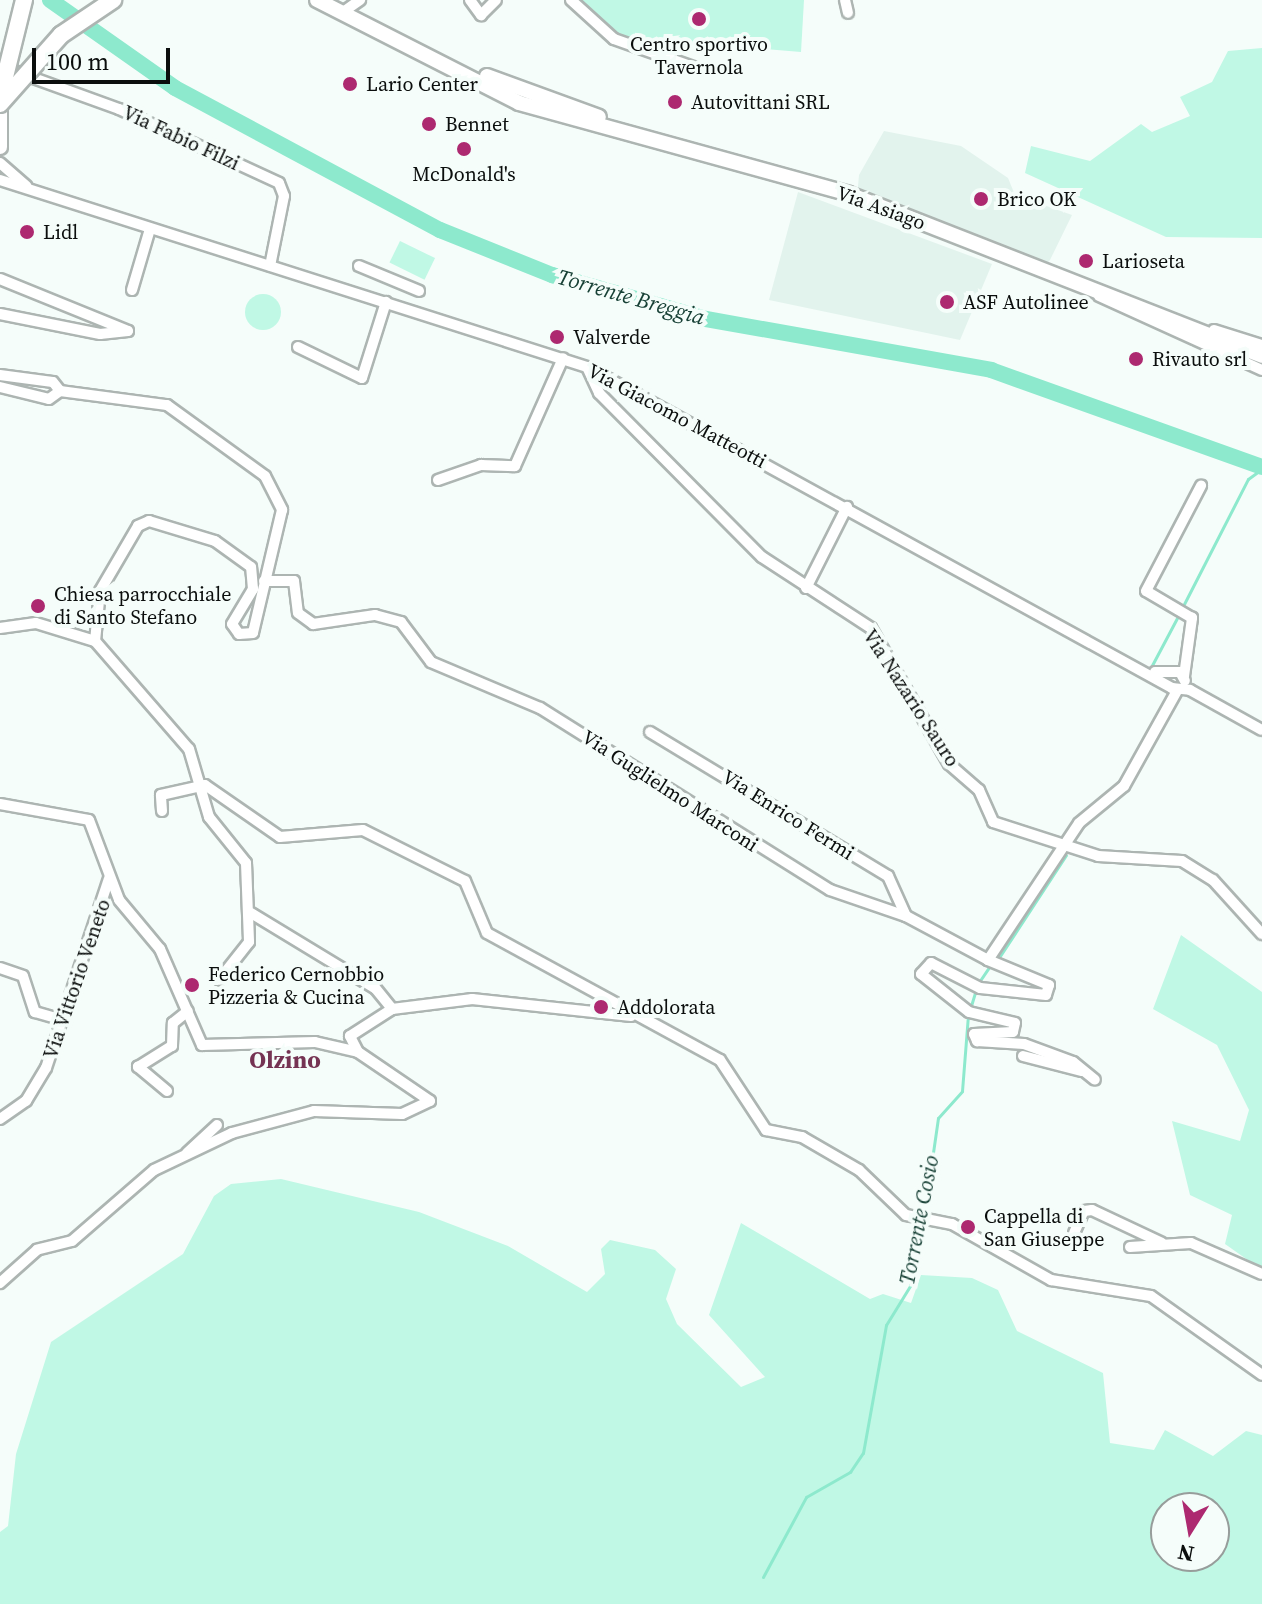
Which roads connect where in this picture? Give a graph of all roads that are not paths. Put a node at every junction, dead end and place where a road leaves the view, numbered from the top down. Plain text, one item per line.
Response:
1 (24, 0) edge
2 (113, 0) edge
3 (317, 0) edge
4 (470, 0) edge
5 (496, 0) edge
6 (571, 0) edge
7 (845, 0) edge
8 (349, 5) edge
9 (848, 13) dead end
10 (0, 66) edge
11 (693, 67) dead end
12 (0, 100) edge
13 (0, 147) edge
14 (0, 163) edge
15 (0, 180) edge
16 (35, 191) junction
17 (150, 229) junction
18 (270, 266) junction
19 (359, 266) dead end
20 (0, 279) edge
21 (401, 283) junction
22 (132, 290) dead end
23 (419, 291) dead end
24 (1098, 294) junction
25 (389, 303) junction
26 (0, 314) edge
27 (1262, 345) edge
28 (298, 347) dead end
29 (1262, 356) edge
30 (563, 358) junction
31 (587, 367) junction
32 (1262, 370) edge
33 (0, 375) edge
34 (0, 387) edge
35 (60, 391) junction
36 (438, 480) dead end
37 (1201, 486) dead end
38 (847, 507) junction
39 (264, 581) junction
40 (806, 588) junction
41 (0, 628) edge
42 (95, 641) junction
43 (1178, 683) junction
44 (1262, 730) edge
45 (650, 732) dead end
46 (205, 785) junction
47 (0, 804) edge
48 (162, 811) dead end
49 (1066, 847) junction
50 (110, 877) junction
51 (251, 913) junction
52 (906, 916) junction
53 (1262, 934) edge
54 (988, 960) junction
55 (0, 968) edge
56 (219, 980) dead end
57 (392, 1009) junction
58 (188, 1011) junction
59 (631, 1016) junction
60 (63, 1020) junction
61 (358, 1052) junction
62 (1023, 1056) dead end
63 (1082, 1071) junction
64 (1095, 1080) dead end
65 (167, 1091) dead end
66 (0, 1119) edge
67 (217, 1125) dead end
68 (176, 1160) junction
69 (1074, 1233) dead end
70 (1162, 1243) junction
71 (1130, 1247) dead end
72 (1262, 1274) edge
73 (0, 1283) edge
74 (1262, 1375) edge

1 - 12 highway, bridge
2 - 12 highway, bridge
3 - 8 main road, Via Asiago
4 - 5 street
6 - 11 street
7 - 9 street
8 - 24 main road, Via Asiago
10 - 18 street, Via Fabio Filzi
12 - 13 main road
14 - 16 street, Via Giacomo Matteotti
15 - 16 street, Via Giacomo Matteotti
16 - 17 street, Via Giacomo Matteotti
17 - 18 street, Via Giacomo Matteotti
17 - 22 street
18 - 25 street, Via Giacomo Matteotti
19 - 21 street
20 - 26 street
21 - 23 street
21 - 25 street
24 - 27 street, Via Asiago
24 - 29 main road
24 - 32 street, Via Asiago
25 - 28 street
25 - 30 street, Via Giacomo Matteotti
30 - 31 street, Via Giacomo Matteotti
30 - 36 street
31 - 38 street, Via Giacomo Matteotti
31 - 40 street, Via Nazario Sauro
33 - 35 street
34 - 35 street
35 - 39 street
37 - 43 street
38 - 40 street
38 - 43 street, Via Giacomo Matteotti
39 - 42 street
39 - 52 street, Via Guglielmo Marconi
40 - 49 street, Via Nazario Sauro
41 - 42 street
42 - 46 street
43 - 44 street
43 - 49 street
45 - 52 street, Via Enrico Fermi
46 - 48 street
46 - 51 street
46 - 59 street
47 - 50 street, Via Vittorio Veneto
49 - 53 street
49 - 54 street
50 - 58 street
50 - 60 street, Via Vittorio Veneto
51 - 56 street
51 - 57 street
52 - 54 street, Via Guglielmo Marconi
54 - 63 street, Via Guglielmo Marconi
55 - 60 street
57 - 59 street
57 - 61 street
58 - 61 street
58 - 65 street
59 - 74 street
60 - 66 street, Via Vittorio Veneto
61 - 68 street
62 - 63 street
63 - 64 street
67 - 68 street
68 - 73 street
69 - 70 street
70 - 71 street
70 - 72 street

